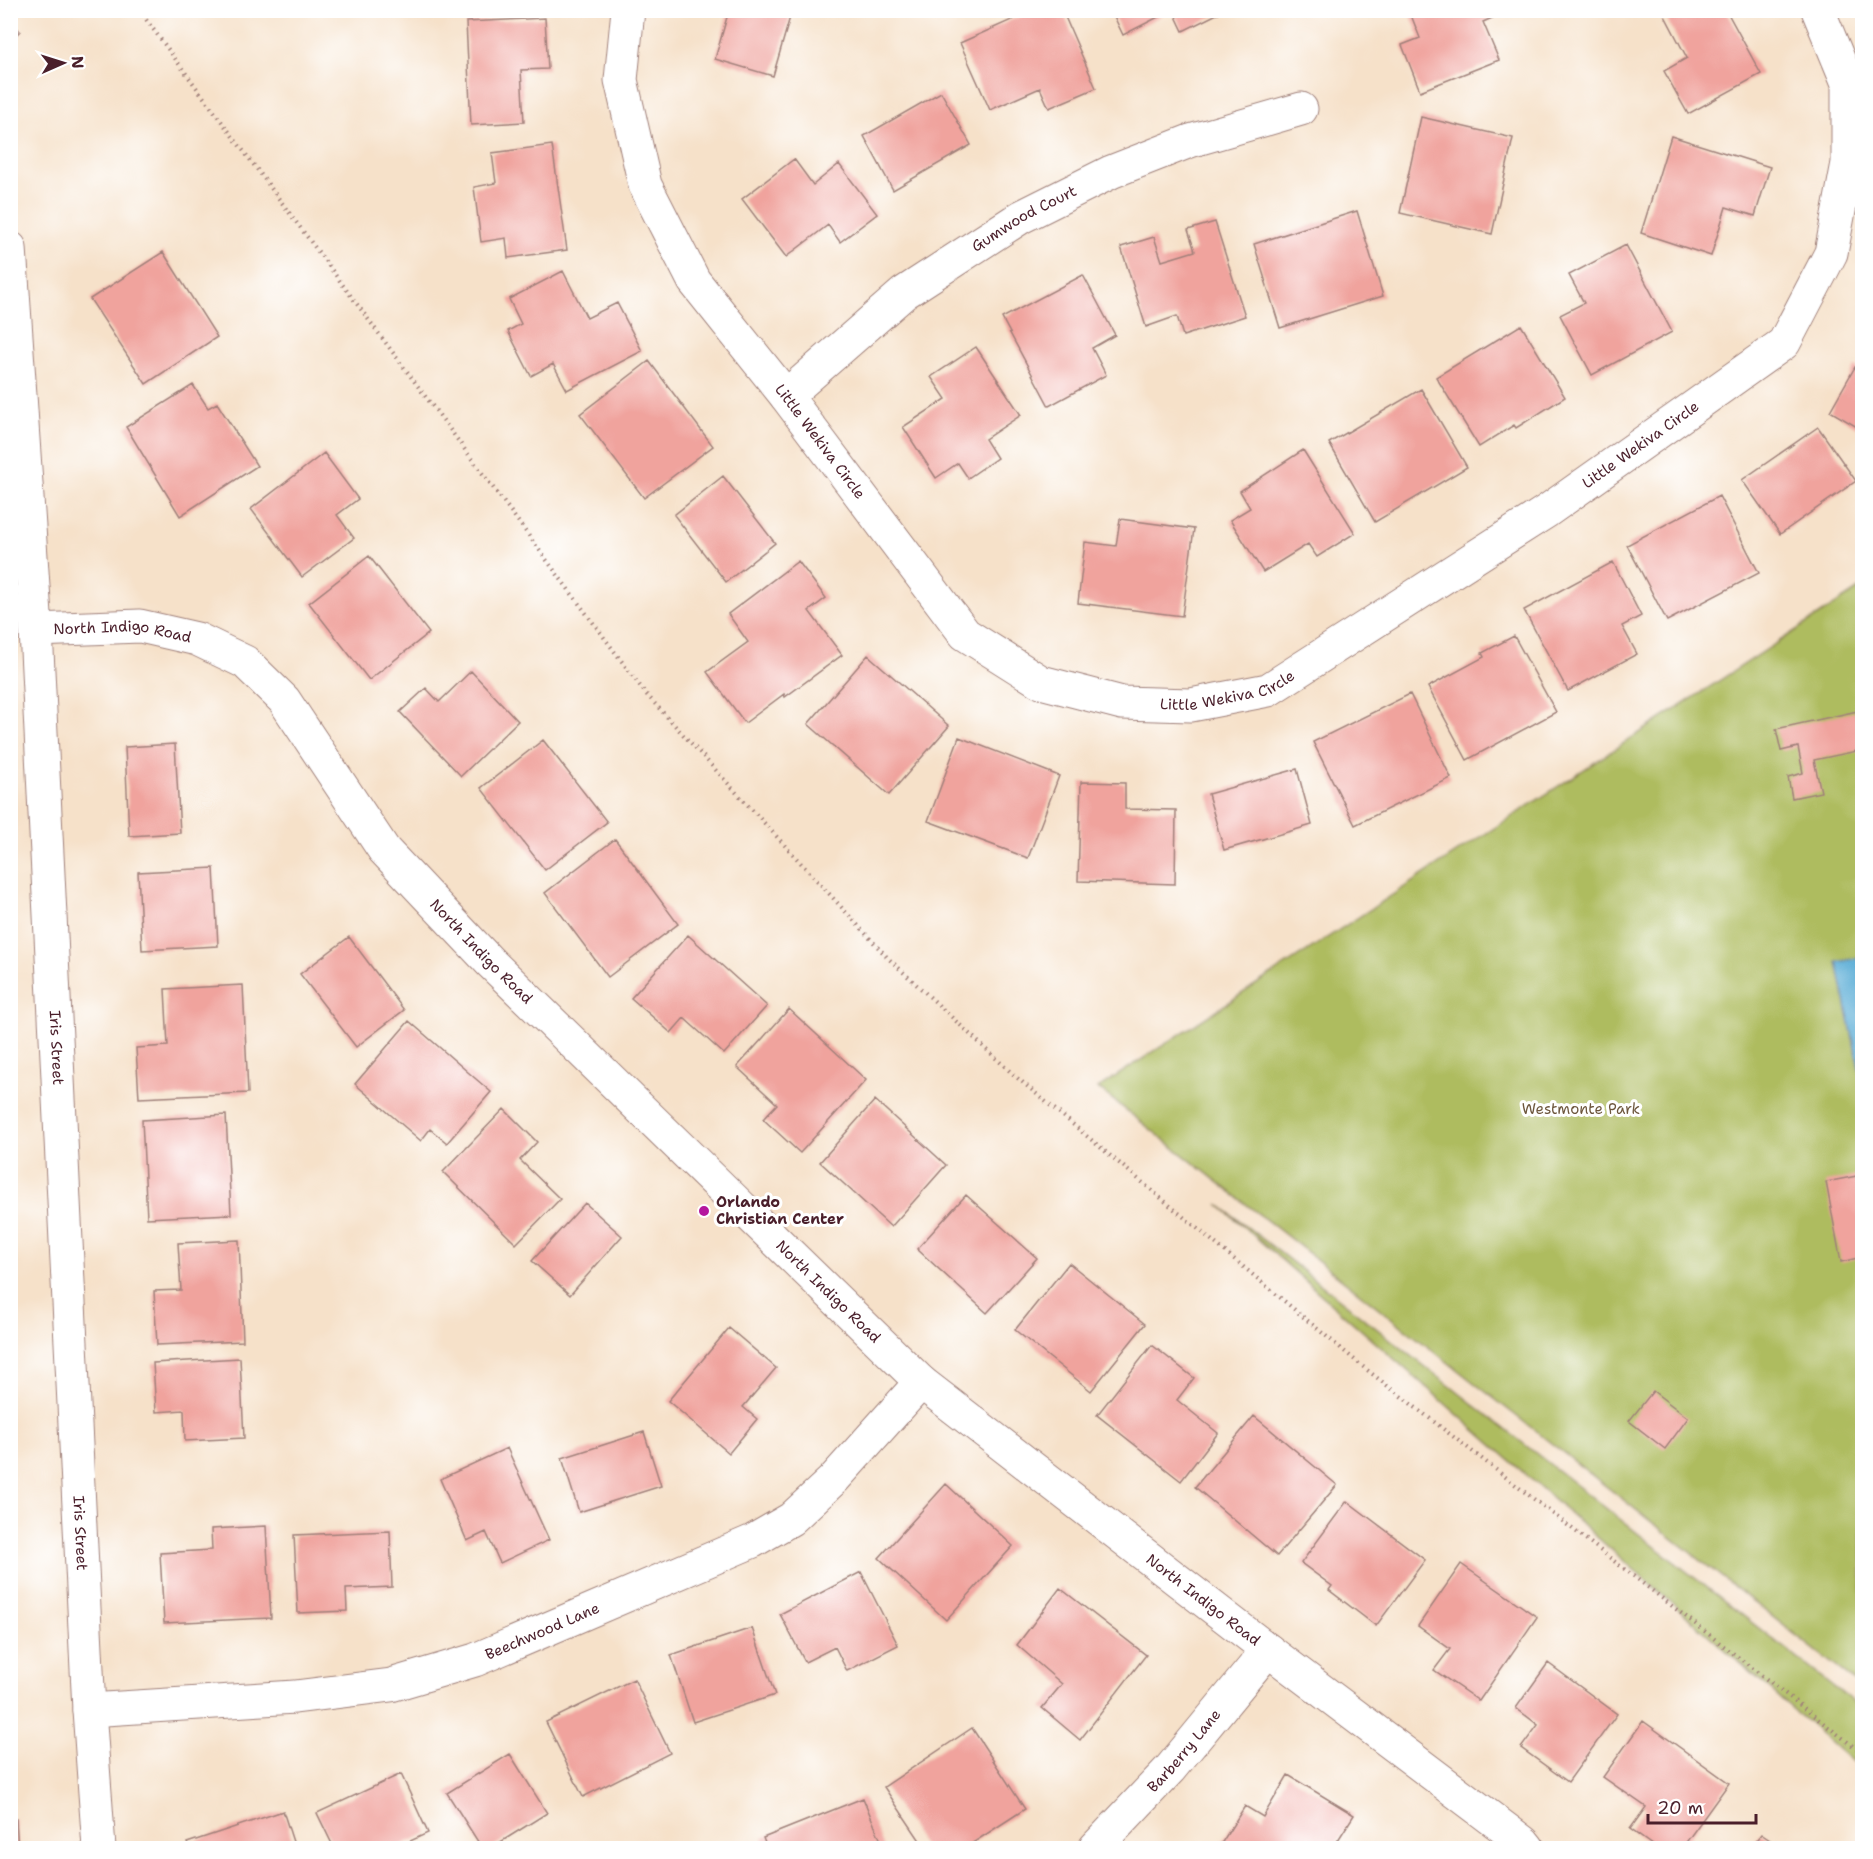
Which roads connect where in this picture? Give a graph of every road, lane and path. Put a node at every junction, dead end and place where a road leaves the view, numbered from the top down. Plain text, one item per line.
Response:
1 (139, 10) edge
2 (628, 10) edge
3 (1818, 10) edge
4 (1301, 109) dead end
5 (10, 248) edge
6 (786, 396) junction
7 (36, 630) junction
8 (921, 1382) junction
9 (1268, 1650) junction
10 (89, 1710) junction
11 (1863, 1753) edge
12 (99, 1848) edge
13 (1095, 1848) edge
14 (1528, 1848) edge

1 - 11 path
2 - 6 street, Little Wekiva Circle
3 - 6 street, Little Wekiva Circle
4 - 6 street, Gumwood Court
5 - 7 street, Iris Street
7 - 8 street, North Indigo Road
7 - 10 street, Iris Street
8 - 9 street, North Indigo Road
8 - 10 street, Beechwood Lane
9 - 13 street, Barberry Lane
9 - 14 street, North Indigo Road
10 - 12 street, Iris Street

